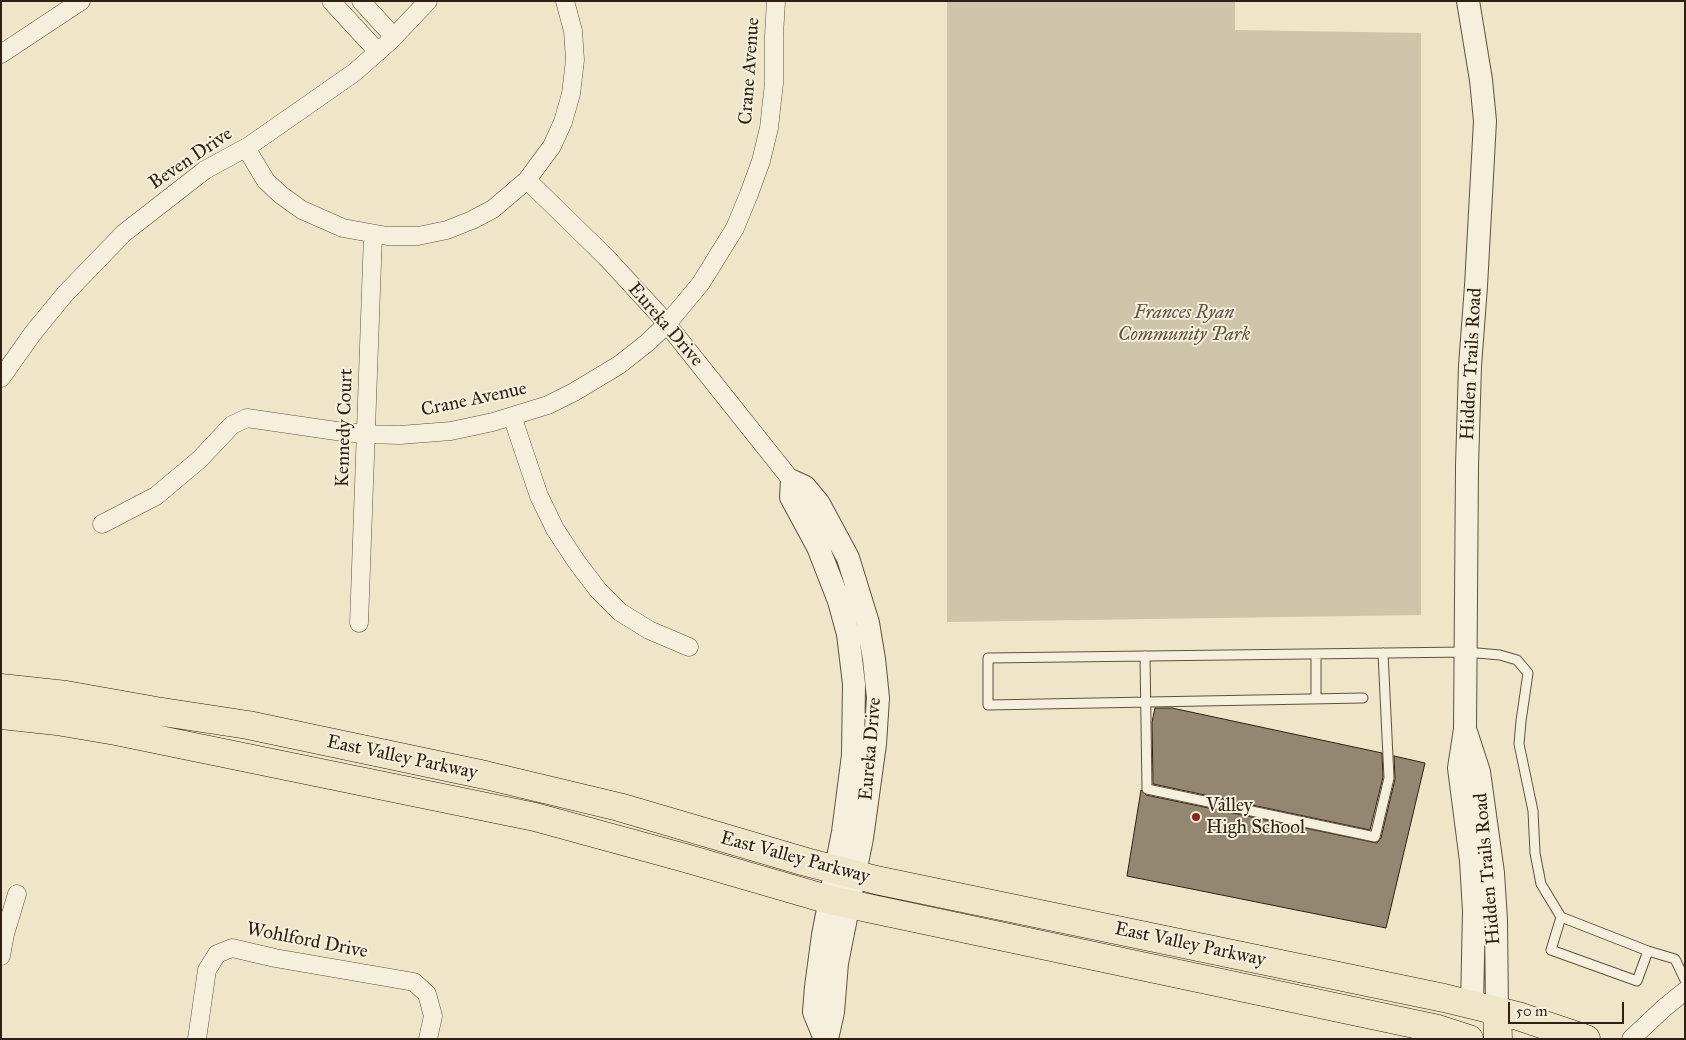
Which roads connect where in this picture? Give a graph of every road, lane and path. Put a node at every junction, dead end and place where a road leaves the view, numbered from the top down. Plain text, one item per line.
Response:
1 (81, 1) edge
2 (331, 1) edge
3 (361, 1) edge
4 (428, 1) edge
5 (566, 1) edge
6 (776, 1) edge
7 (1468, 1) edge
8 (394, 37) junction
9 (378, 52) junction
10 (1, 54) edge
11 (246, 148) junction
12 (527, 180) junction
13 (373, 235) junction
14 (667, 324) junction
15 (1, 378) edge
16 (512, 416) junction
17 (366, 434) junction
18 (792, 481) joint
19 (102, 524) dead end
20 (359, 623) dead end
21 (689, 648) dead end
22 (1466, 652) junction
23 (1383, 653) junction
24 (1316, 654) junction
25 (1145, 656) junction
26 (1, 688) edge
27 (1363, 698) dead end
28 (1316, 699) junction
29 (1147, 702) junction
30 (1, 715) edge
31 (845, 872) junction
32 (17, 894) dead end
33 (840, 903) junction
34 (1561, 917) junction
35 (1648, 951) junction
36 (1, 956) edge
37 (1685, 980) edge
38 (1685, 992) edge
39 (1485, 1008) junction
40 (197, 1039) edge
41 (428, 1039) edge
42 (826, 1039) edge
43 (1470, 1039) edge
44 (1498, 1039) edge
45 (1586, 1039) edge
46 (1631, 1039) edge

1 - 10 street
2 - 9 street
3 - 8 street
4 - 8 street, Beven Drive
5 - 12 street
6 - 14 street, Crane Avenue
7 - 22 street, Hidden Trails Road
8 - 9 street, Beven Drive
9 - 11 street, Beven Drive
11 - 13 street
11 - 15 street, Beven Drive
12 - 13 street
12 - 14 street, Eureka Drive
13 - 17 street, Kennedy Court
14 - 16 street, Crane Avenue
14 - 18 street, Eureka Drive
16 - 17 street, Crane Avenue
16 - 21 street
17 - 19 street, Crane Avenue
17 - 20 street, Kennedy Court
18 - 31 street, Eureka Drive
22 - 23 lane
22 - 34 lane
22 - 39 street, Hidden Trails Road
23 - 24 lane
23 - 29 lane
24 - 25 lane
24 - 28 lane
25 - 29 lane
25 - 29 lane
26 - 31 main road, East Valley Parkway
27 - 28 lane
28 - 29 lane
30 - 33 main road, East Valley Parkway
31 - 33 street, Eureka Drive
31 - 39 main road, East Valley Parkway
32 - 36 street
33 - 42 street, Eureka Drive
33 - 43 main road, East Valley Parkway
34 - 35 lane
34 - 35 lane
35 - 37 lane
38 - 46 street
39 - 43 main road
39 - 44 main road
39 - 45 main road, East Valley Parkway
40 - 41 street, Wohlford Drive

